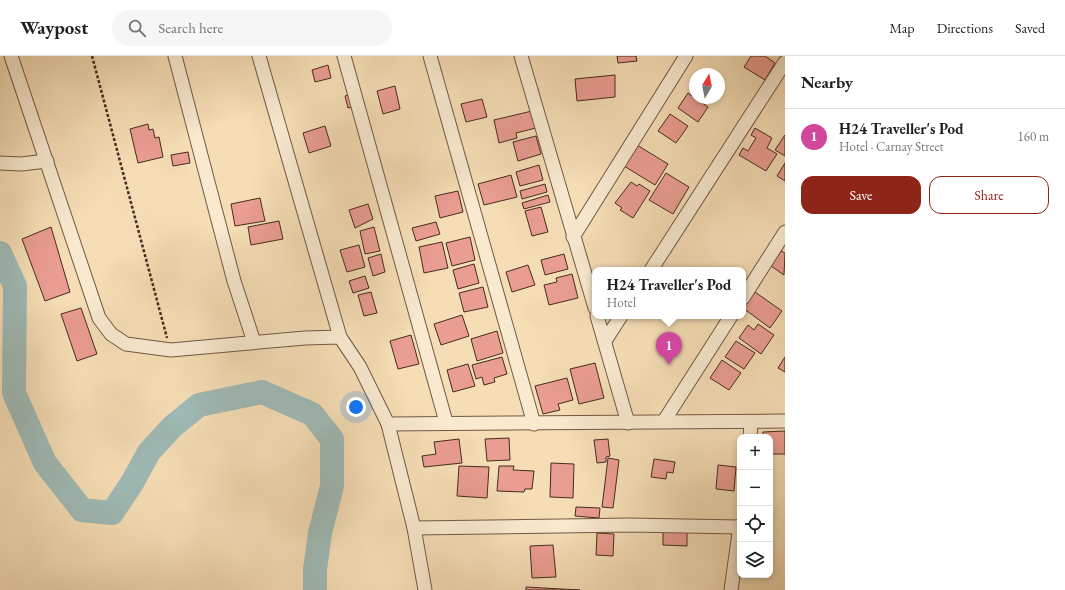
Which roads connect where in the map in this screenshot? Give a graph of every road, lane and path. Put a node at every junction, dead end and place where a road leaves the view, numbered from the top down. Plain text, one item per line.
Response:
1 (11, 56) edge
2 (92, 56) edge
3 (175, 56) edge
4 (259, 56) edge
5 (347, 56) edge
6 (430, 56) edge
7 (521, 56) edge
8 (686, 56) edge
9 (785, 62) edge
10 (46, 161) junction
11 (0, 163) edge
12 (785, 232) edge
13 (573, 237) junction
14 (653, 267) edge
15 (746, 293) edge
16 (592, 298) edge
17 (598, 319) edge
18 (619, 319) edge
19 (729, 319) edge
20 (340, 337) junction
21 (605, 341) junction
22 (254, 342) junction
23 (171, 350) junction
24 (785, 420) edge
25 (664, 421) junction
26 (446, 422) junction
27 (751, 422) junction
28 (628, 423) junction
29 (388, 424) junction
30 (534, 424) junction
31 (750, 434) edge
32 (737, 527) edge
33 (414, 528) junction
34 (738, 542) edge
35 (425, 590) edge
36 (731, 590) edge

1 - 10 street
2 - 23 path
3 - 22 street
4 - 20 street
5 - 26 street
6 - 30 street
7 - 13 street
8 - 13 street
9 - 14 street
10 - 11 street
10 - 23 street
12 - 15 street
13 - 16 street
17 - 21 street
18 - 21 street
19 - 25 street
20 - 22 street
20 - 29 street
21 - 28 street
22 - 23 street
24 - 27 street
25 - 27 street
25 - 28 street
26 - 29 street
26 - 30 street
27 - 31 street
28 - 30 street
29 - 33 street
32 - 33 street
33 - 35 street
34 - 36 street

